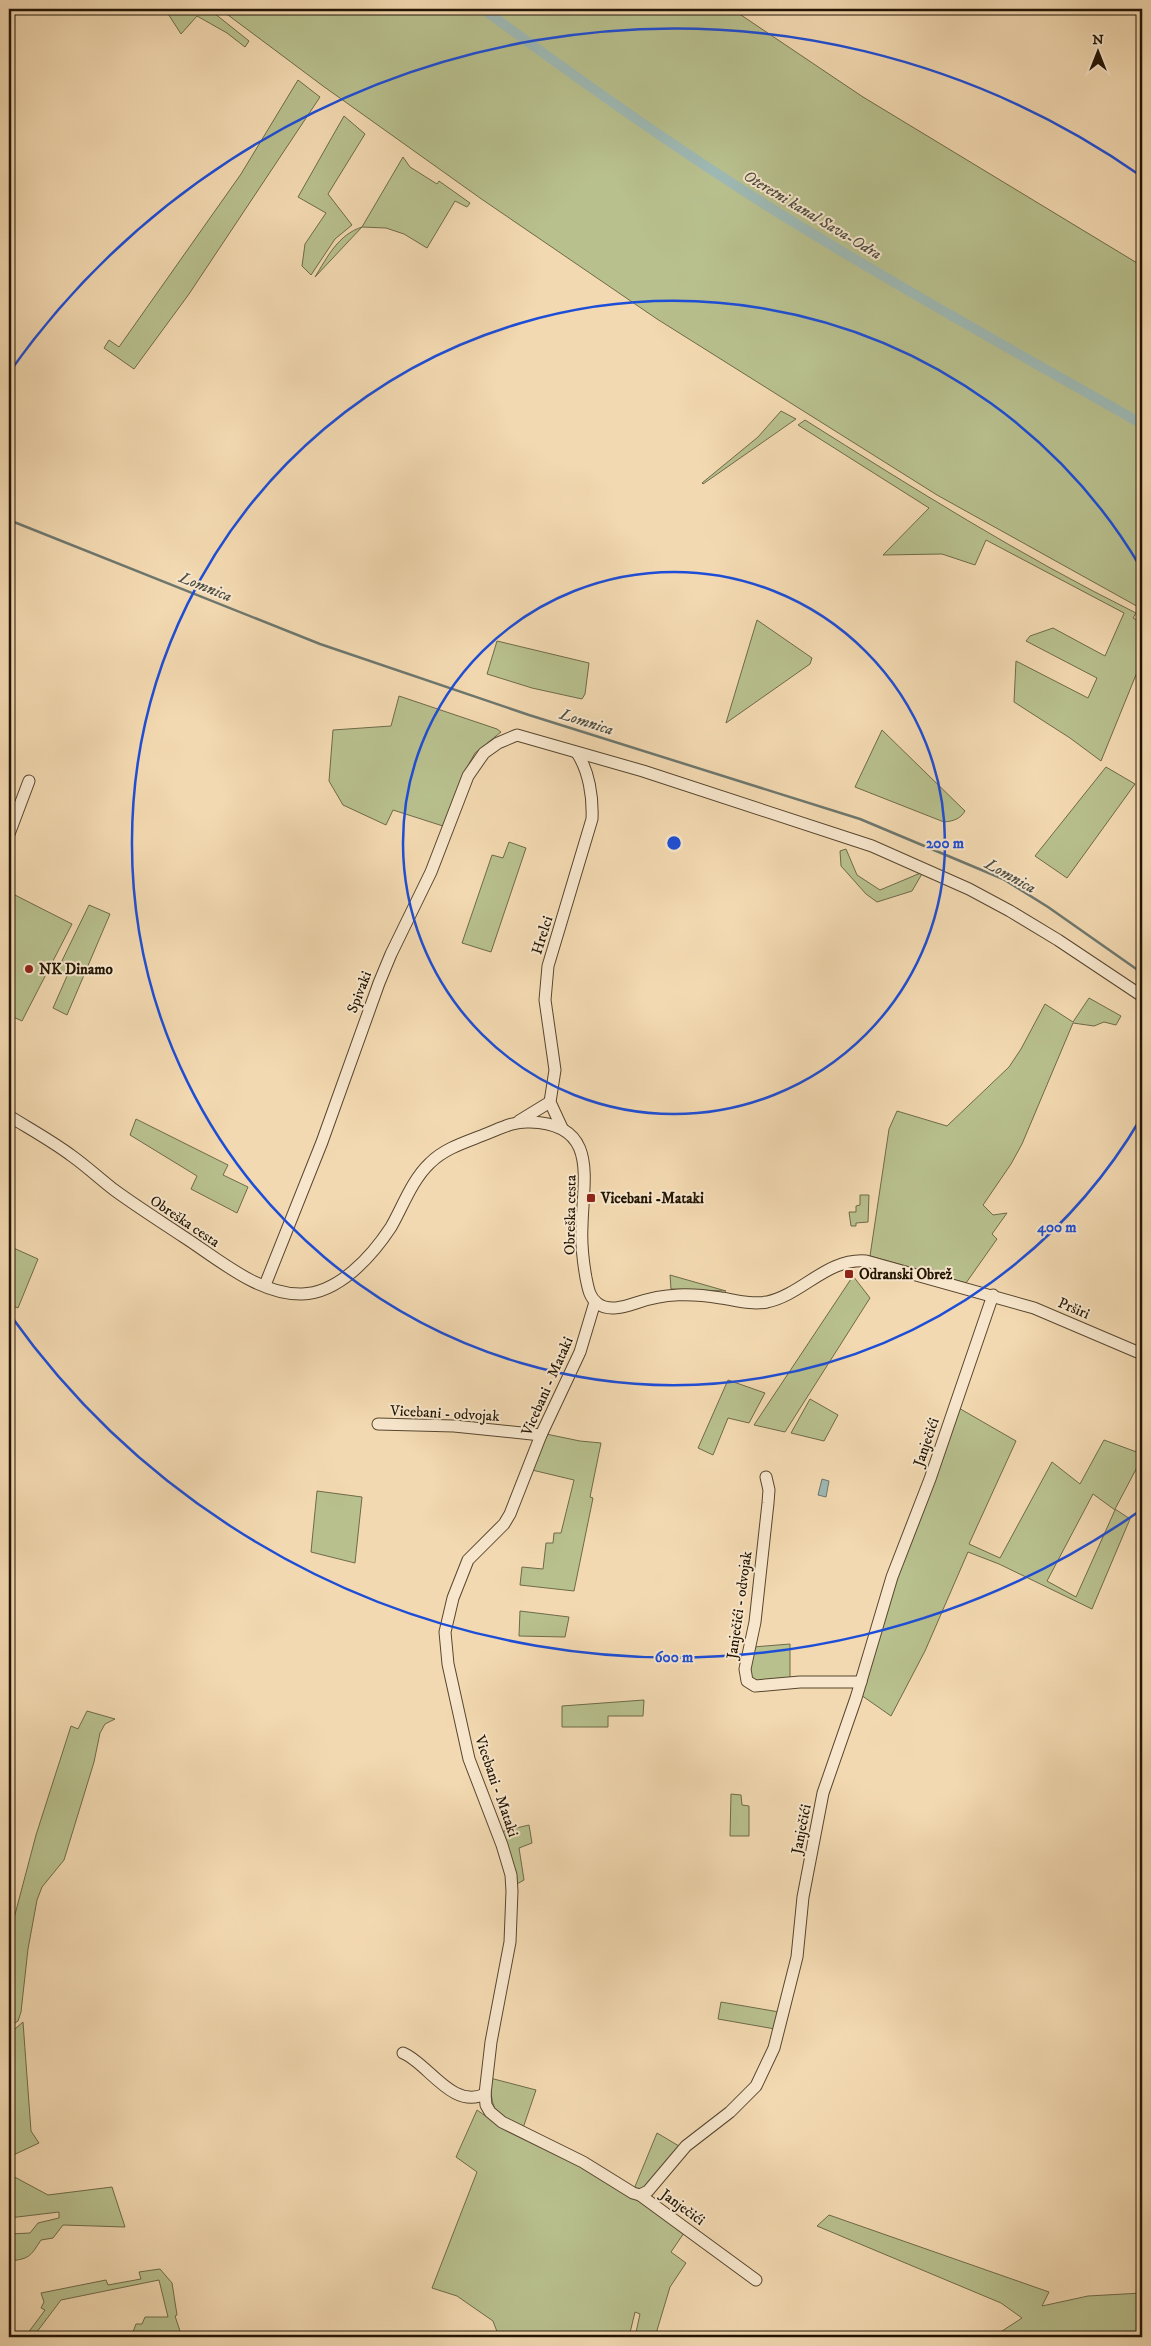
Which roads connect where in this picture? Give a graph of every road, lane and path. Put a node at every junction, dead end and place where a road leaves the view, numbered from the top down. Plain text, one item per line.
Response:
1 (577, 753) junction
2 (29, 781) dead end
3 (9, 834) edge
4 (1142, 996) edge
5 (550, 1102) junction
6 (9, 1116) edge
7 (517, 1122) junction
8 (562, 1128) junction
9 (265, 1285) junction
10 (993, 1295) junction
11 (595, 1302) junction
12 (1142, 1354) edge
13 (378, 1424) dead end
14 (541, 1435) junction
15 (766, 1477) dead end
16 (861, 1682) junction
17 (403, 2053) dead end
18 (485, 2094) junction
19 (640, 2195) junction
20 (756, 2280) dead end

1 - 4 street
1 - 5 street, Hrelci
1 - 9 street, Spivaki
2 - 3 street
5 - 7 street
5 - 8 street
6 - 9 street, Obreška cesta
7 - 8 street, Obreška cesta
7 - 9 street, Obreška cesta
8 - 11 street, Obreška cesta
10 - 11 street
10 - 12 street, Prširi
10 - 16 street, Janječići
11 - 14 street, Vicebani - Mataki
13 - 14 street, Vicebani - odvojak
14 - 18 street, Vicebani - Mataki
15 - 16 street, Janječići - odvojak
16 - 19 street, Janječići
17 - 18 street
18 - 19 street
19 - 20 street, Janječići

